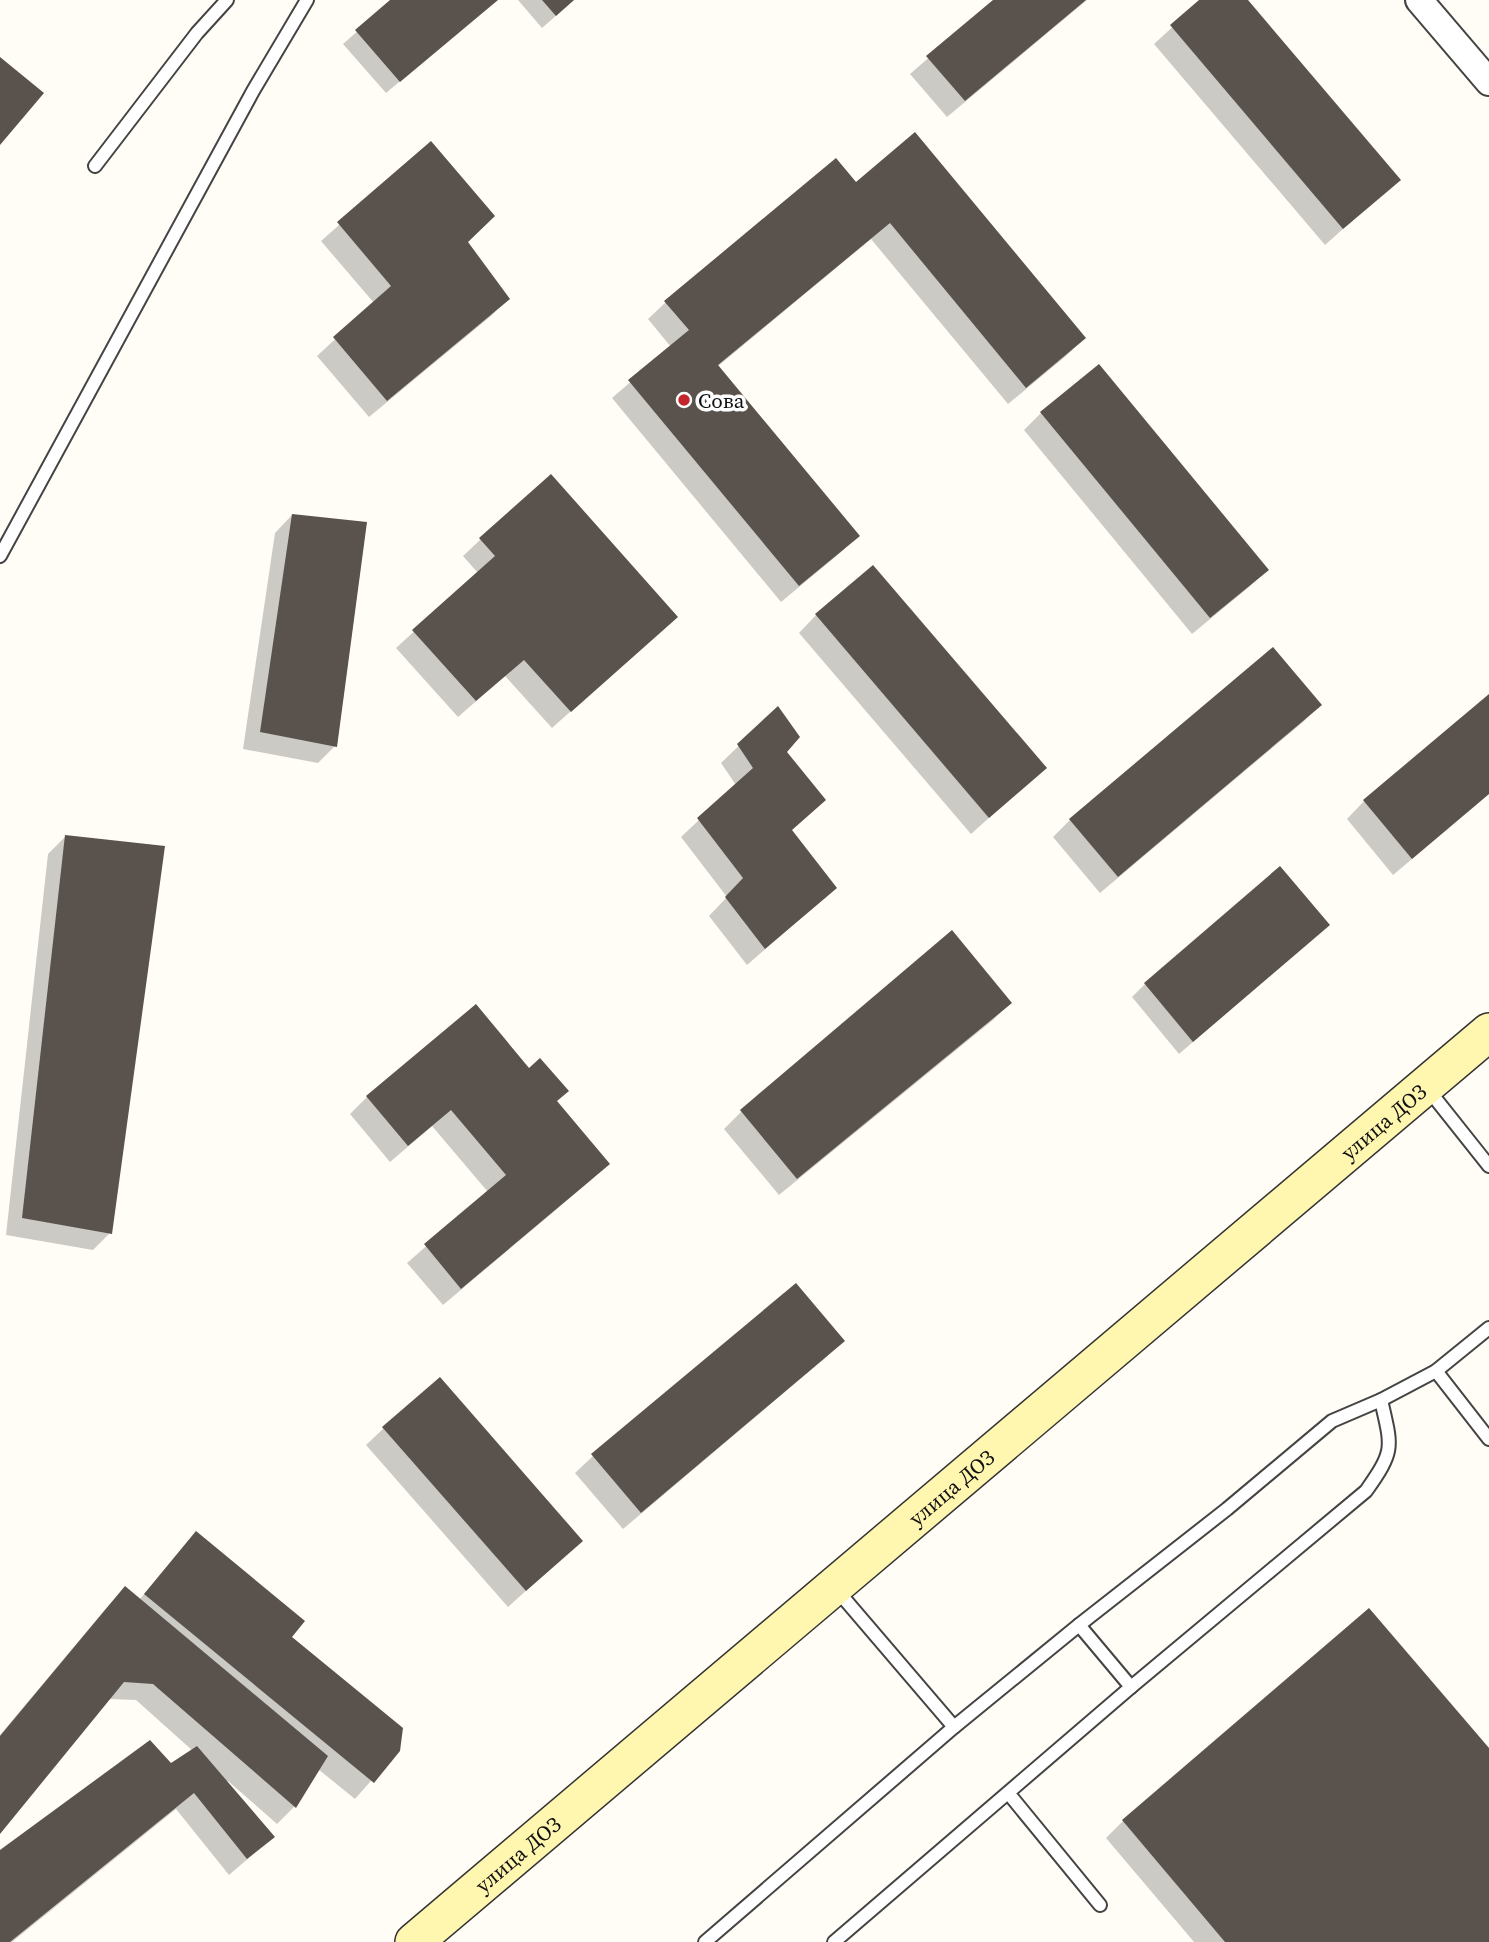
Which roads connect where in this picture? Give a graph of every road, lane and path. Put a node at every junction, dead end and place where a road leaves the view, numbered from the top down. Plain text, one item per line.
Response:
1 (227, 0) edge
2 (307, 0) edge
3 (1419, 0) edge
4 (1489, 82) edge
5 (95, 166) dead end
6 (0, 556) edge
7 (1489, 1032) edge
8 (1424, 1085) junction
9 (1489, 1166) edge
10 (1489, 1328) edge
11 (1436, 1371) junction
12 (1381, 1400) junction
13 (1489, 1439) edge
14 (833, 1585) junction
15 (1079, 1625) junction
16 (1131, 1687) junction
17 (954, 1727) junction
18 (1009, 1794) junction
19 (1100, 1906) dead end
20 (414, 1942) edge
21 (705, 1942) edge
22 (834, 1942) edge

1 - 5 lane
2 - 6 lane
3 - 4 street
7 - 8 main road, улица ДОЗ
8 - 9 lane
8 - 14 main road, улица ДОЗ
10 - 11 lane
11 - 12 lane
11 - 13 lane
12 - 15 lane
12 - 16 lane
14 - 17 lane
14 - 20 main road, улица ДОЗ
15 - 16 lane
15 - 17 lane
16 - 18 lane
17 - 21 lane
18 - 19 lane
18 - 22 lane

